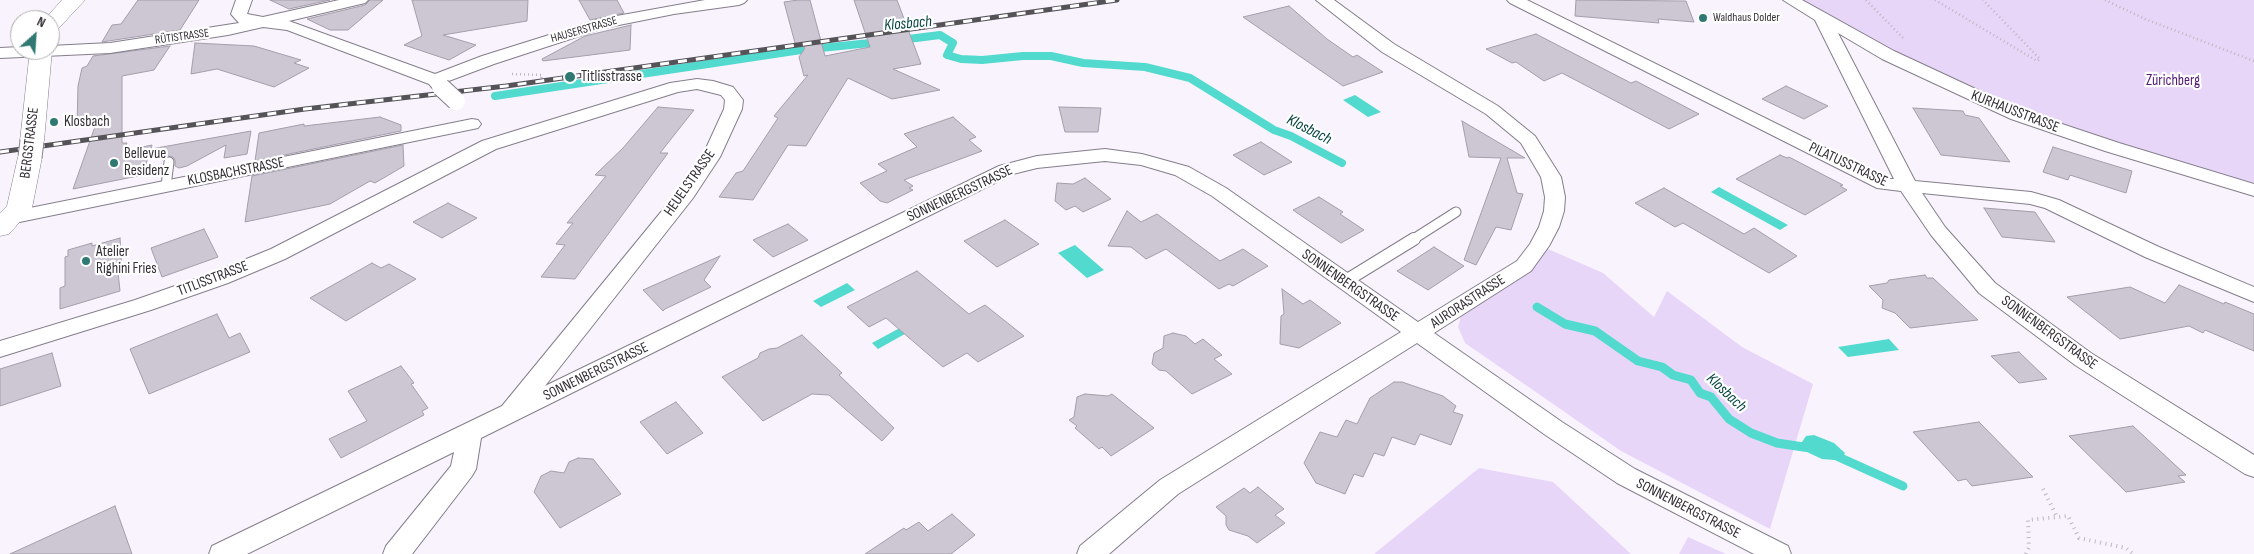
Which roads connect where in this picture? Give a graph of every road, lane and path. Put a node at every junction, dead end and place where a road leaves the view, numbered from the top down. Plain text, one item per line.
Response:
1 (75, 0) edge
2 (244, 0) edge
3 (360, 0) edge
4 (739, 0) edge
5 (1324, 0) edge
6 (1515, 0) edge
7 (1791, 0) edge
8 (1935, 0) edge
9 (1983, 0) edge
10 (2105, 0) edge
11 (60, 14) edge
12 (1822, 18) junction
13 (267, 21) junction
14 (60, 50) edge
15 (40, 60) edge
16 (2254, 61) edge
17 (438, 84) junction
18 (472, 124) junction
19 (489, 144) junction
20 (169, 162) dead end
21 (166, 186) junction
22 (1908, 187) junction
23 (2254, 190) edge
24 (1456, 212) dead end
25 (4, 222) edge
26 (1344, 282) junction
27 (2254, 295) edge
28 (1418, 334) junction
29 (0, 349) edge
30 (508, 416) junction
31 (469, 435) junction
32 (2254, 467) edge
33 (2043, 489) dead end
34 (2057, 517) junction
35 (222, 554) edge
36 (396, 554) edge
37 (1090, 554) edge
38 (1778, 554) edge
39 (2026, 554) edge
40 (2133, 554) edge

1 - 11 main road
2 - 13 street
3 - 13 street, RÜTISTRASSE
4 - 17 street, HAUSERSTRASSE
5 - 28 street, AURORASTRASSE
6 - 22 street, PILATUSSTRASSE
7 - 12 street, KURHAUSSTRASSE
8 - 9 path
10 - 16 path
12 - 22 street, SONNENBERGSTRASSE
12 - 23 street, KURHAUSSTRASSE
13 - 14 street, RÜTISTRASSE
13 - 17 street
15 - 25 main road, BERGSTRASSE
17 - 18 street, bridge
18 - 19 street
18 - 21 street, KLOSBACHSTRASSE
19 - 29 street, TITLISSTRASSE
19 - 30 street, HEUELSTRASSE
20 - 21 lane
21 - 25 street, KLOSBACHSTRASSE
22 - 27 street, PILATUSSTRASSE
22 - 32 street, SONNENBERGSTRASSE
24 - 26 lane
26 - 28 street, SONNENBERGSTRASSE
26 - 30 street, SONNENBERGSTRASSE
28 - 37 street, AURORASTRASSE
28 - 38 street, SONNENBERGSTRASSE
30 - 31 street, SONNENBERGSTRASSE
31 - 35 street, SONNENBERGSTRASSE
31 - 36 street
33 - 34 path
34 - 39 path
34 - 40 path

